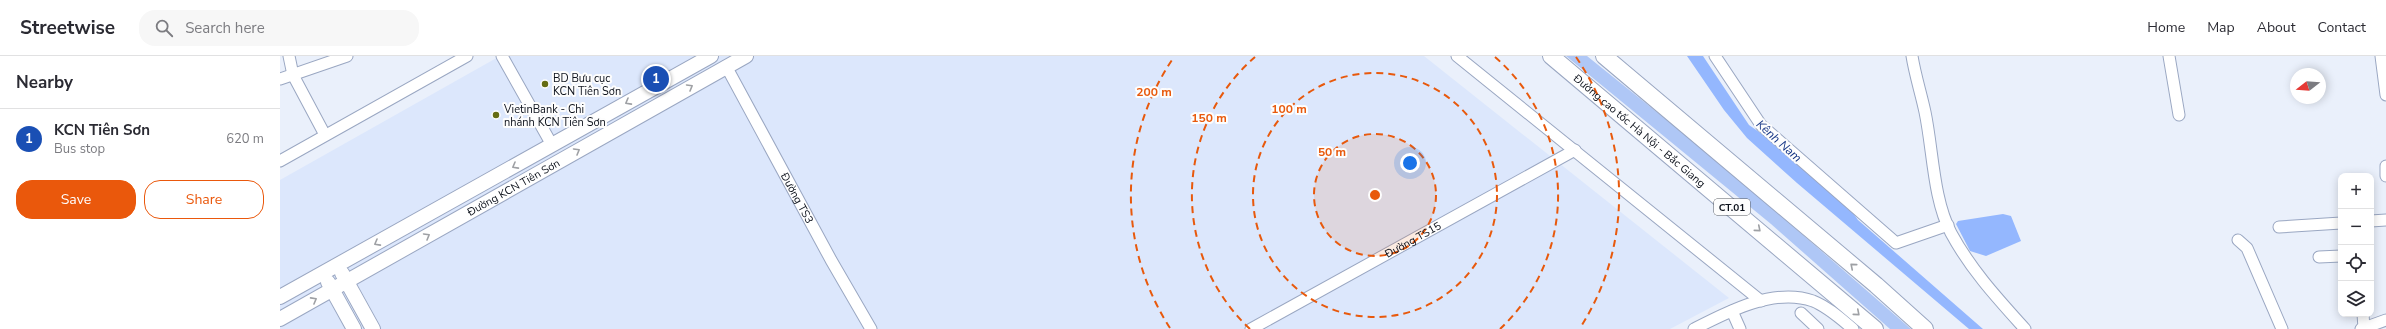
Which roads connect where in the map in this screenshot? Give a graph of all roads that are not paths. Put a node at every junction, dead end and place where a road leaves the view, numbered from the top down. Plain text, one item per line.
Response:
1 (289, 56) edge
2 (347, 56) edge
3 (467, 56) edge
4 (502, 56) edge
5 (711, 56) edge
6 (746, 56) edge
7 (1457, 56) edge
8 (1543, 56) edge
9 (1551, 56) edge
10 (1604, 56) edge
11 (1616, 56) edge
12 (1715, 56) edge
13 (1912, 56) edge
14 (2169, 56) edge
15 (2381, 56) edge
16 (723, 61) edge
17 (293, 75) junction
18 (280, 79) edge
19 (1589, 86) junction
20 (2386, 95) edge
21 (2179, 115) dead end
22 (325, 135) junction
23 (552, 145) junction
24 (1575, 150) junction
25 (280, 161) edge
26 (2386, 166) edge
27 (1747, 176) junction
28 (2386, 176) edge
29 (2386, 220) edge
30 (2374, 221) edge
31 (2338, 223) edge
32 (1948, 225) junction
33 (2280, 227) dead end
34 (2238, 240) dead end
35 (2338, 256) edge
36 (2319, 257) dead end
37 (338, 265) junction
38 (323, 273) junction
39 (347, 281) junction
40 (332, 290) junction
41 (280, 297) edge
42 (1761, 301) junction
43 (1732, 311) junction
44 (1801, 313) dead end
45 (2363, 317) edge
46 (280, 318) edge
47 (2386, 320) edge
48 (354, 329) edge
49 (373, 329) edge
50 (871, 329) edge
51 (1251, 329) edge
52 (1694, 329) edge
53 (1740, 329) edge
54 (1818, 329) edge
55 (1853, 329) edge
56 (1875, 329) edge
57 (1924, 329) edge
58 (2025, 329) edge
59 (2282, 329) edge
60 (2362, 329) edge

1 - 17 street
2 - 17 street
3 - 22 street
4 - 23 street
5 -> 23 main road, Đường KCN Tiên Sơn
6 - 16 main road, Đường KCN Tiên Sơn
7 - 24 street
8 - 19 highway
9 - 19 highway, Đường cao tốc Hà Nội - Bắc Giang / CT.01
10 - 27 highway, CT.01
11 - 27 highway
12 - 32 street
13 - 32 street
14 - 21 street
15 - 20 street
39 -> 16 main road, Đường KCN Tiên Sơn
16 - 50 street, Đường TS3
17 - 18 street
17 - 22 street
19 -> 56 highway, Đường cao tốc Hà Nội - Bắc Giang / CT.01
22 - 25 street
23 -> 37 main road, Đường KCN Tiên Sơn
24 - 42 street
24 - 51 street, Đường TS15
26 - 28 street
57 -> 27 highway, CT.01
29 - 30 street
31 - 33 street
32 - 58 street
34 - 59 street
35 - 36 street
37 - 38 main road, Đường KCN Tiên Sơn
37 - 39 main road
38 - 40 main road
38 - 41 main road, Đường KCN Tiên Sơn
39 - 40 main road, Đường KCN Tiên Sơn
39 - 49 main road
46 -> 40 main road, Đường KCN Tiên Sơn
40 - 48 main road
42 - 43 street
42 - 55 street
43 - 52 street
43 - 53 street
44 - 54 street
45 - 60 street
47 - 60 street

